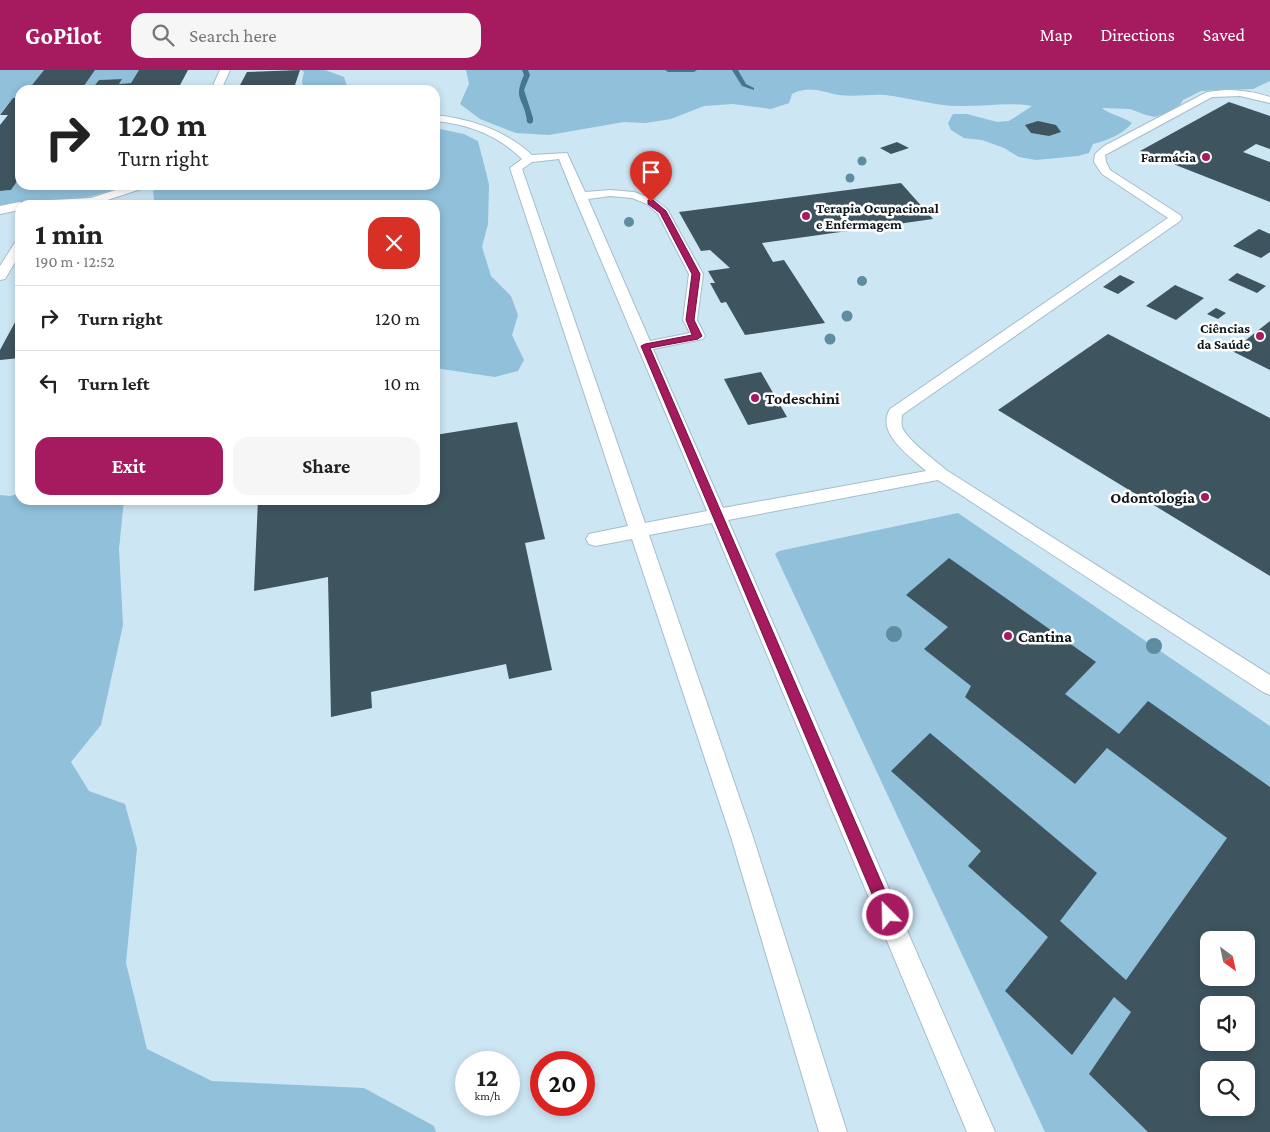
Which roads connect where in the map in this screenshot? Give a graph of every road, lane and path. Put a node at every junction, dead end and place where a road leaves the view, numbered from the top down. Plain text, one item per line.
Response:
1 (226, 70) edge
2 (218, 85) edge
3 (1268, 97) edge
4 (440, 119) edge
5 (529, 159) junction
6 (127, 190) edge
7 (580, 196) junction
8 (95, 200) edge
9 (15, 207) edge
10 (0, 210) edge
11 (15, 252) edge
12 (0, 276) edge
13 (645, 346) junction
14 (940, 474) junction
15 (717, 516) junction
16 (639, 531) junction
17 (595, 539) dead end
18 (1270, 686) edge
19 (833, 1132) edge
20 (981, 1132) edge

1 - 2 lane
3 - 14 lane
4 - 5 lane
5 - 7 lane
5 - 16 lane
6 - 8 lane
7 - 13 lane
7 - 13 lane
9 - 10 lane
11 - 12 lane
13 - 15 lane
14 - 15 lane
14 - 18 lane
15 - 16 lane
15 - 20 lane
16 - 17 lane
16 - 19 lane

